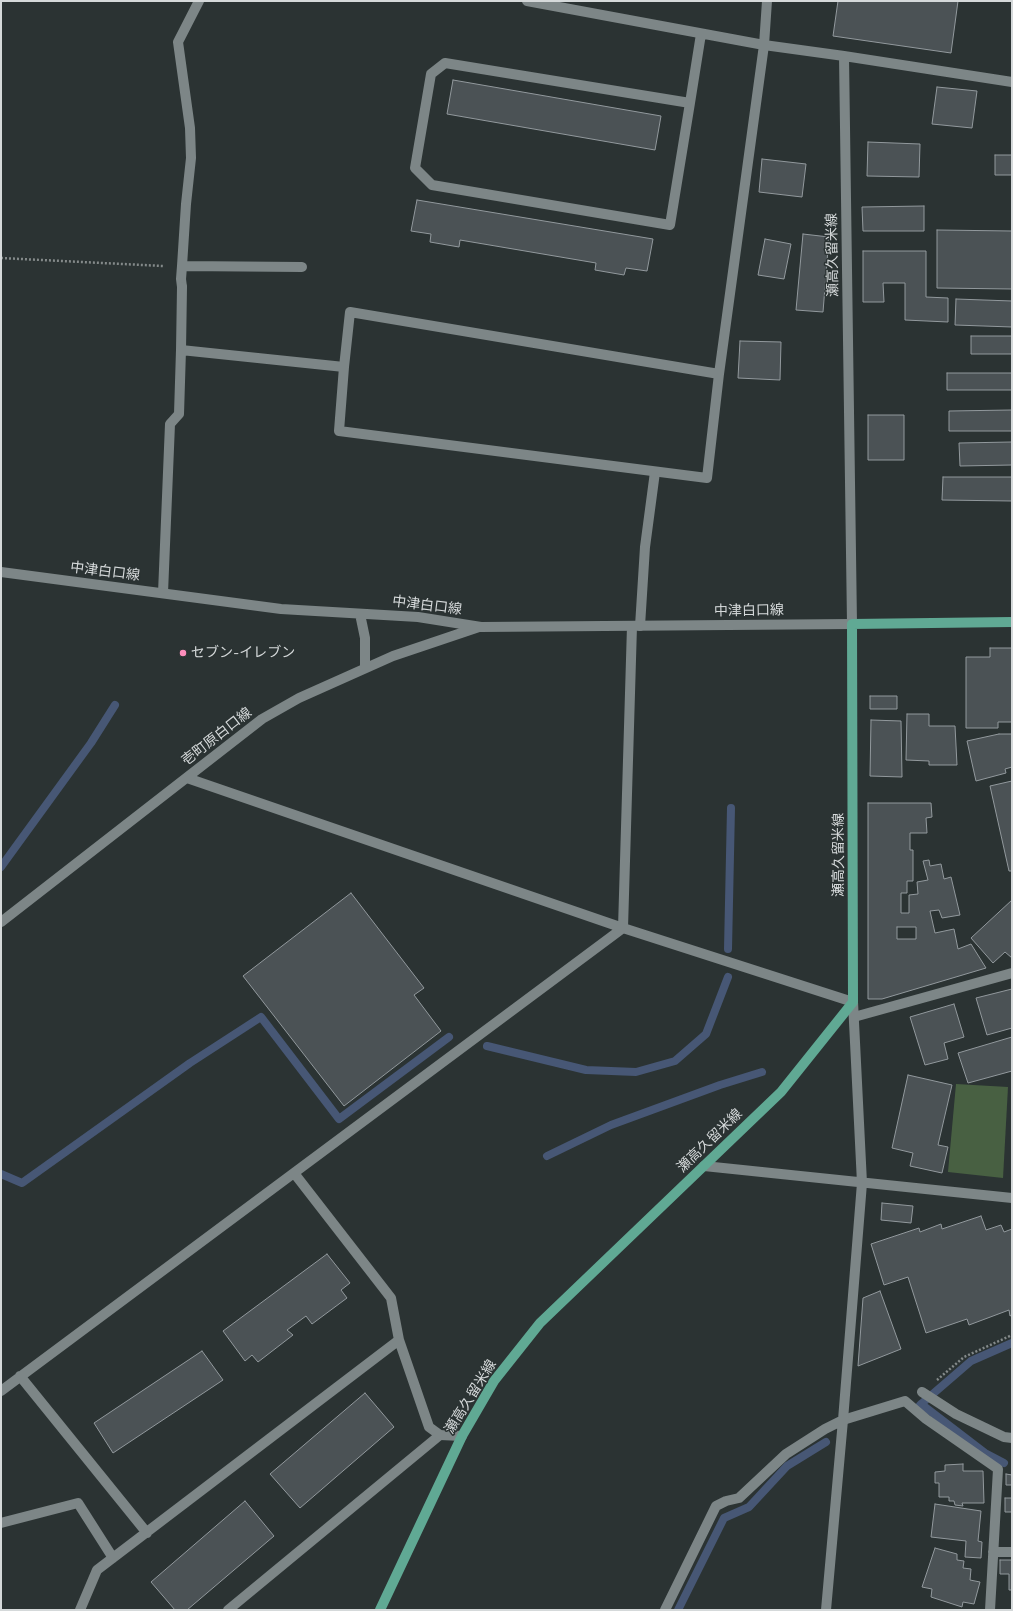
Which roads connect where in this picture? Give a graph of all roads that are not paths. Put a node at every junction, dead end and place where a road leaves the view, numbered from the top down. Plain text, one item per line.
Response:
1 (199, 1) edge
2 (529, 1) edge
3 (767, 1) edge
4 (701, 34) junction
5 (764, 45) junction
6 (844, 56) junction
7 (1012, 82) edge
8 (690, 103) junction
9 (182, 266) junction
10 (302, 267) dead end
11 (181, 350) junction
12 (344, 367) junction
13 (719, 374) junction
14 (655, 472) junction
15 (1, 572) edge
16 (163, 593) junction
17 (360, 614) junction
18 (1012, 622) edge
19 (852, 624) junction
20 (636, 626) junction
21 (481, 627) junction
22 (365, 668) junction
23 (187, 778) junction
24 (1, 922) edge
25 (623, 928) junction
26 (1012, 973) edge
27 (853, 1002) junction
28 (854, 1017) junction
29 (704, 1166) junction
30 (294, 1173) junction
31 (862, 1183) junction
32 (1012, 1198) edge
33 (399, 1340) junction
34 (20, 1376) junction
35 (1, 1391) edge
36 (922, 1392) road end
37 (843, 1420) junction
38 (440, 1435) junction
39 (462, 1436) junction
40 (1012, 1438) edge
41 (1, 1523) edge
42 (147, 1533) junction
43 (993, 1552) junction
44 (1012, 1552) edge
45 (113, 1558) junction
46 (80, 1610) edge
47 (228, 1610) edge
48 (380, 1610) edge
49 (665, 1610) edge
50 (826, 1610) edge
51 (990, 1610) edge

1 - 9 street
2 - 4 street
3 - 5 street
4 - 5 street
4 - 8 street
5 - 6 street
5 - 13 street
6 - 7 street
6 - 19 street, 瀬高久留米線
8 - 8 street
9 - 10 street
9 - 11 street
11 - 12 street
11 - 16 street
12 - 13 street
12 - 14 street
13 - 14 street
14 - 20 street
15 - 16 street, 中津白口線
16 - 17 street, 中津白口線
17 - 21 street, 中津白口線
17 - 22 street
18 - 19 main road
19 - 20 street, 中津白口線
19 - 27 main road, 瀬高久留米線
20 - 21 street, 中津白口線
20 - 25 street
21 - 22 street, 壱町原白口線
22 - 23 street, 壱町原白口線
23 - 24 street, 壱町原白口線
23 - 25 street
25 - 27 street
25 - 30 street
26 - 28 street
27 - 28 street
27 - 29 main road, 瀬高久留米線
28 - 31 street
29 - 31 street
29 - 39 main road, 瀬高久留米線
30 - 33 street
30 - 34 street
31 - 32 street
31 - 37 street
33 - 38 street
33 - 42 street
34 - 35 street
34 - 42 street
36 - 40 street
37 - 43 street
37 - 49 street
37 - 50 street
38 - 39 street
38 - 47 street
39 - 48 main road, 瀬高久留米線
41 - 45 street
42 - 45 street
43 - 44 street
43 - 51 street
45 - 46 street

